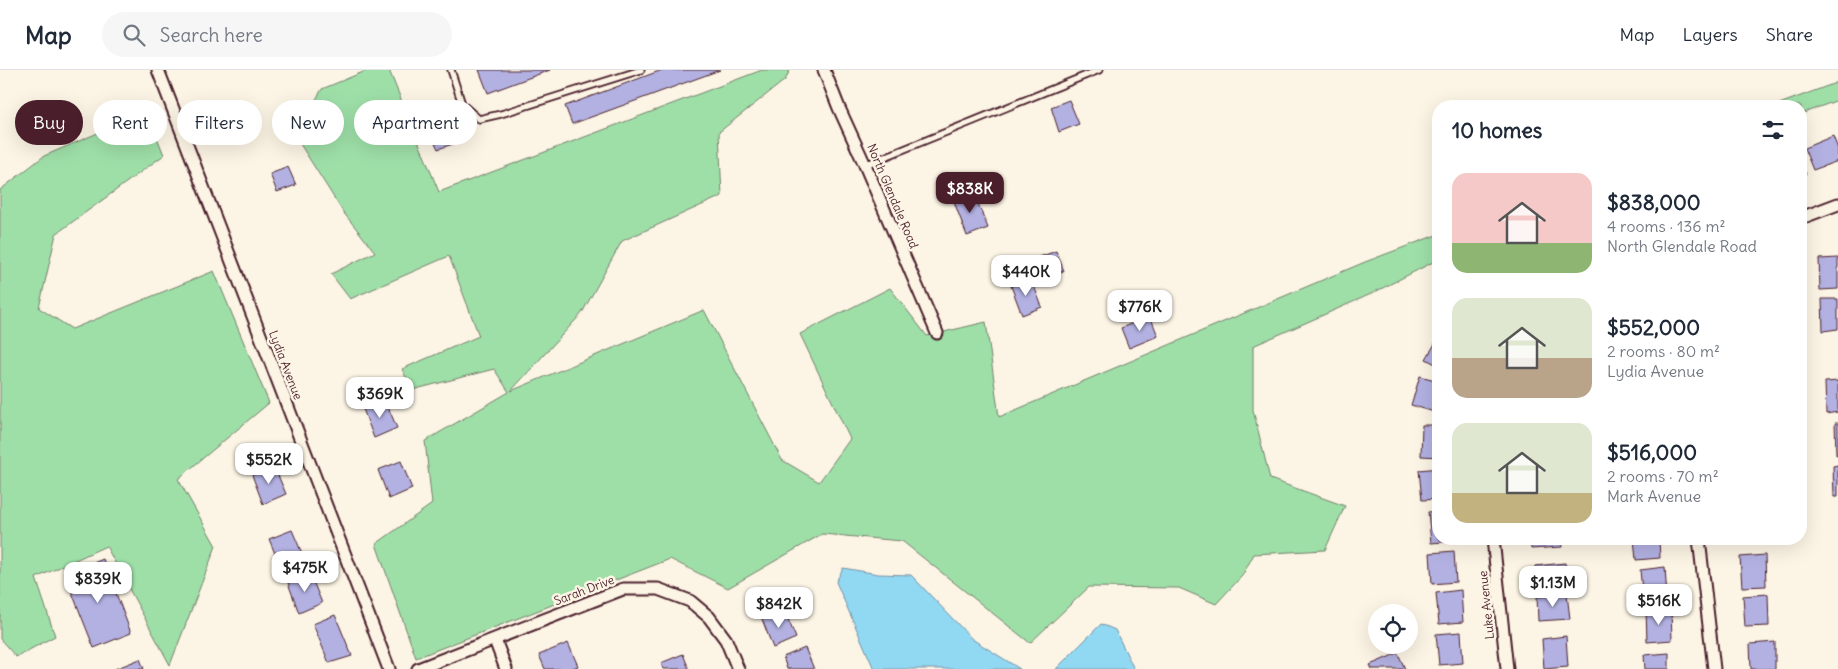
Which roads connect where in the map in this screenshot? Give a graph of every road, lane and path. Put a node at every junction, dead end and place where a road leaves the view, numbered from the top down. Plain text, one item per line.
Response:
1 (158, 70) edge
2 (451, 70) edge
3 (641, 70) edge
4 (824, 70) edge
5 (1099, 70) edge
6 (865, 165) junction
7 (1838, 204) edge
8 (1807, 216) edge
9 (937, 334) dead end
10 (1494, 545) edge
11 (1700, 545) edge
12 (495, 640) junction
13 (389, 669) edge
14 (418, 669) edge
15 (506, 669) edge
16 (738, 669) edge
17 (1507, 669) edge
18 (1714, 669) edge

1 - 13 street, Lydia Avenue
2 - 3 lane
4 - 6 street, North Glendale Road
5 - 6 lane
6 - 9 street, North Glendale Road
7 - 8 street
10 - 17 street, Luke Avenue
11 - 18 street
12 - 14 street, Sarah Drive
12 - 15 street
12 - 16 street, Sarah Drive

